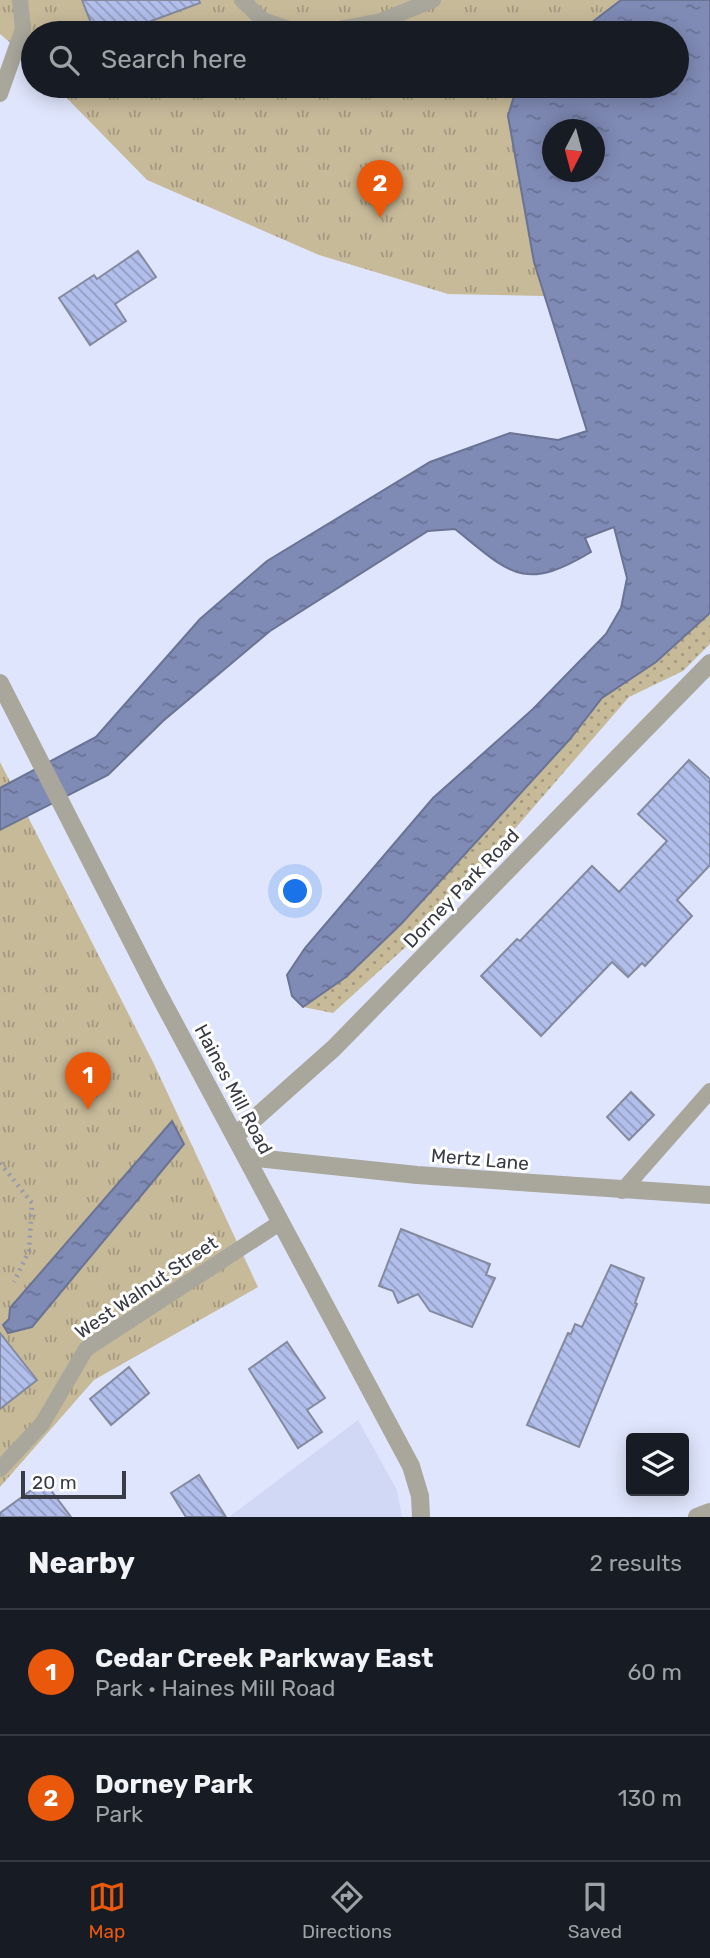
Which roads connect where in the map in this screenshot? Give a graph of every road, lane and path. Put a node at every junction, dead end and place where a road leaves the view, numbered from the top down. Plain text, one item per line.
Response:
1 (19, 0) edge
2 (242, 0) edge
3 (433, 0) edge
4 (22, 21) edge
5 (266, 21) edge
6 (381, 21) edge
7 (21, 35) edge
8 (0, 94) edge
9 (710, 663) edge
10 (0, 683) edge
11 (710, 1091) edge
12 (235, 1136) junction
13 (247, 1157) junction
14 (0, 1163) edge
15 (622, 1191) junction
16 (710, 1195) edge
17 (281, 1222) junction
18 (14, 1282) dead end
19 (0, 1469) edge
20 (710, 1512) edge
21 (421, 1517) edge
22 (697, 1517) edge

1 - 4 lane
2 - 5 lane
3 - 6 lane
7 - 8 lane
9 - 12 street, Dorney Park Road
10 - 12 street, Haines Mill Road
11 - 15 lane
12 - 13 street, Haines Mill Road
13 - 15 street, Mertz Lane
13 - 17 street, Haines Mill Road
14 - 18 path
15 - 16 street, Mertz Lane
17 - 19 lane, West Walnut Street
17 - 21 street, Haines Mill Road
20 - 22 street

